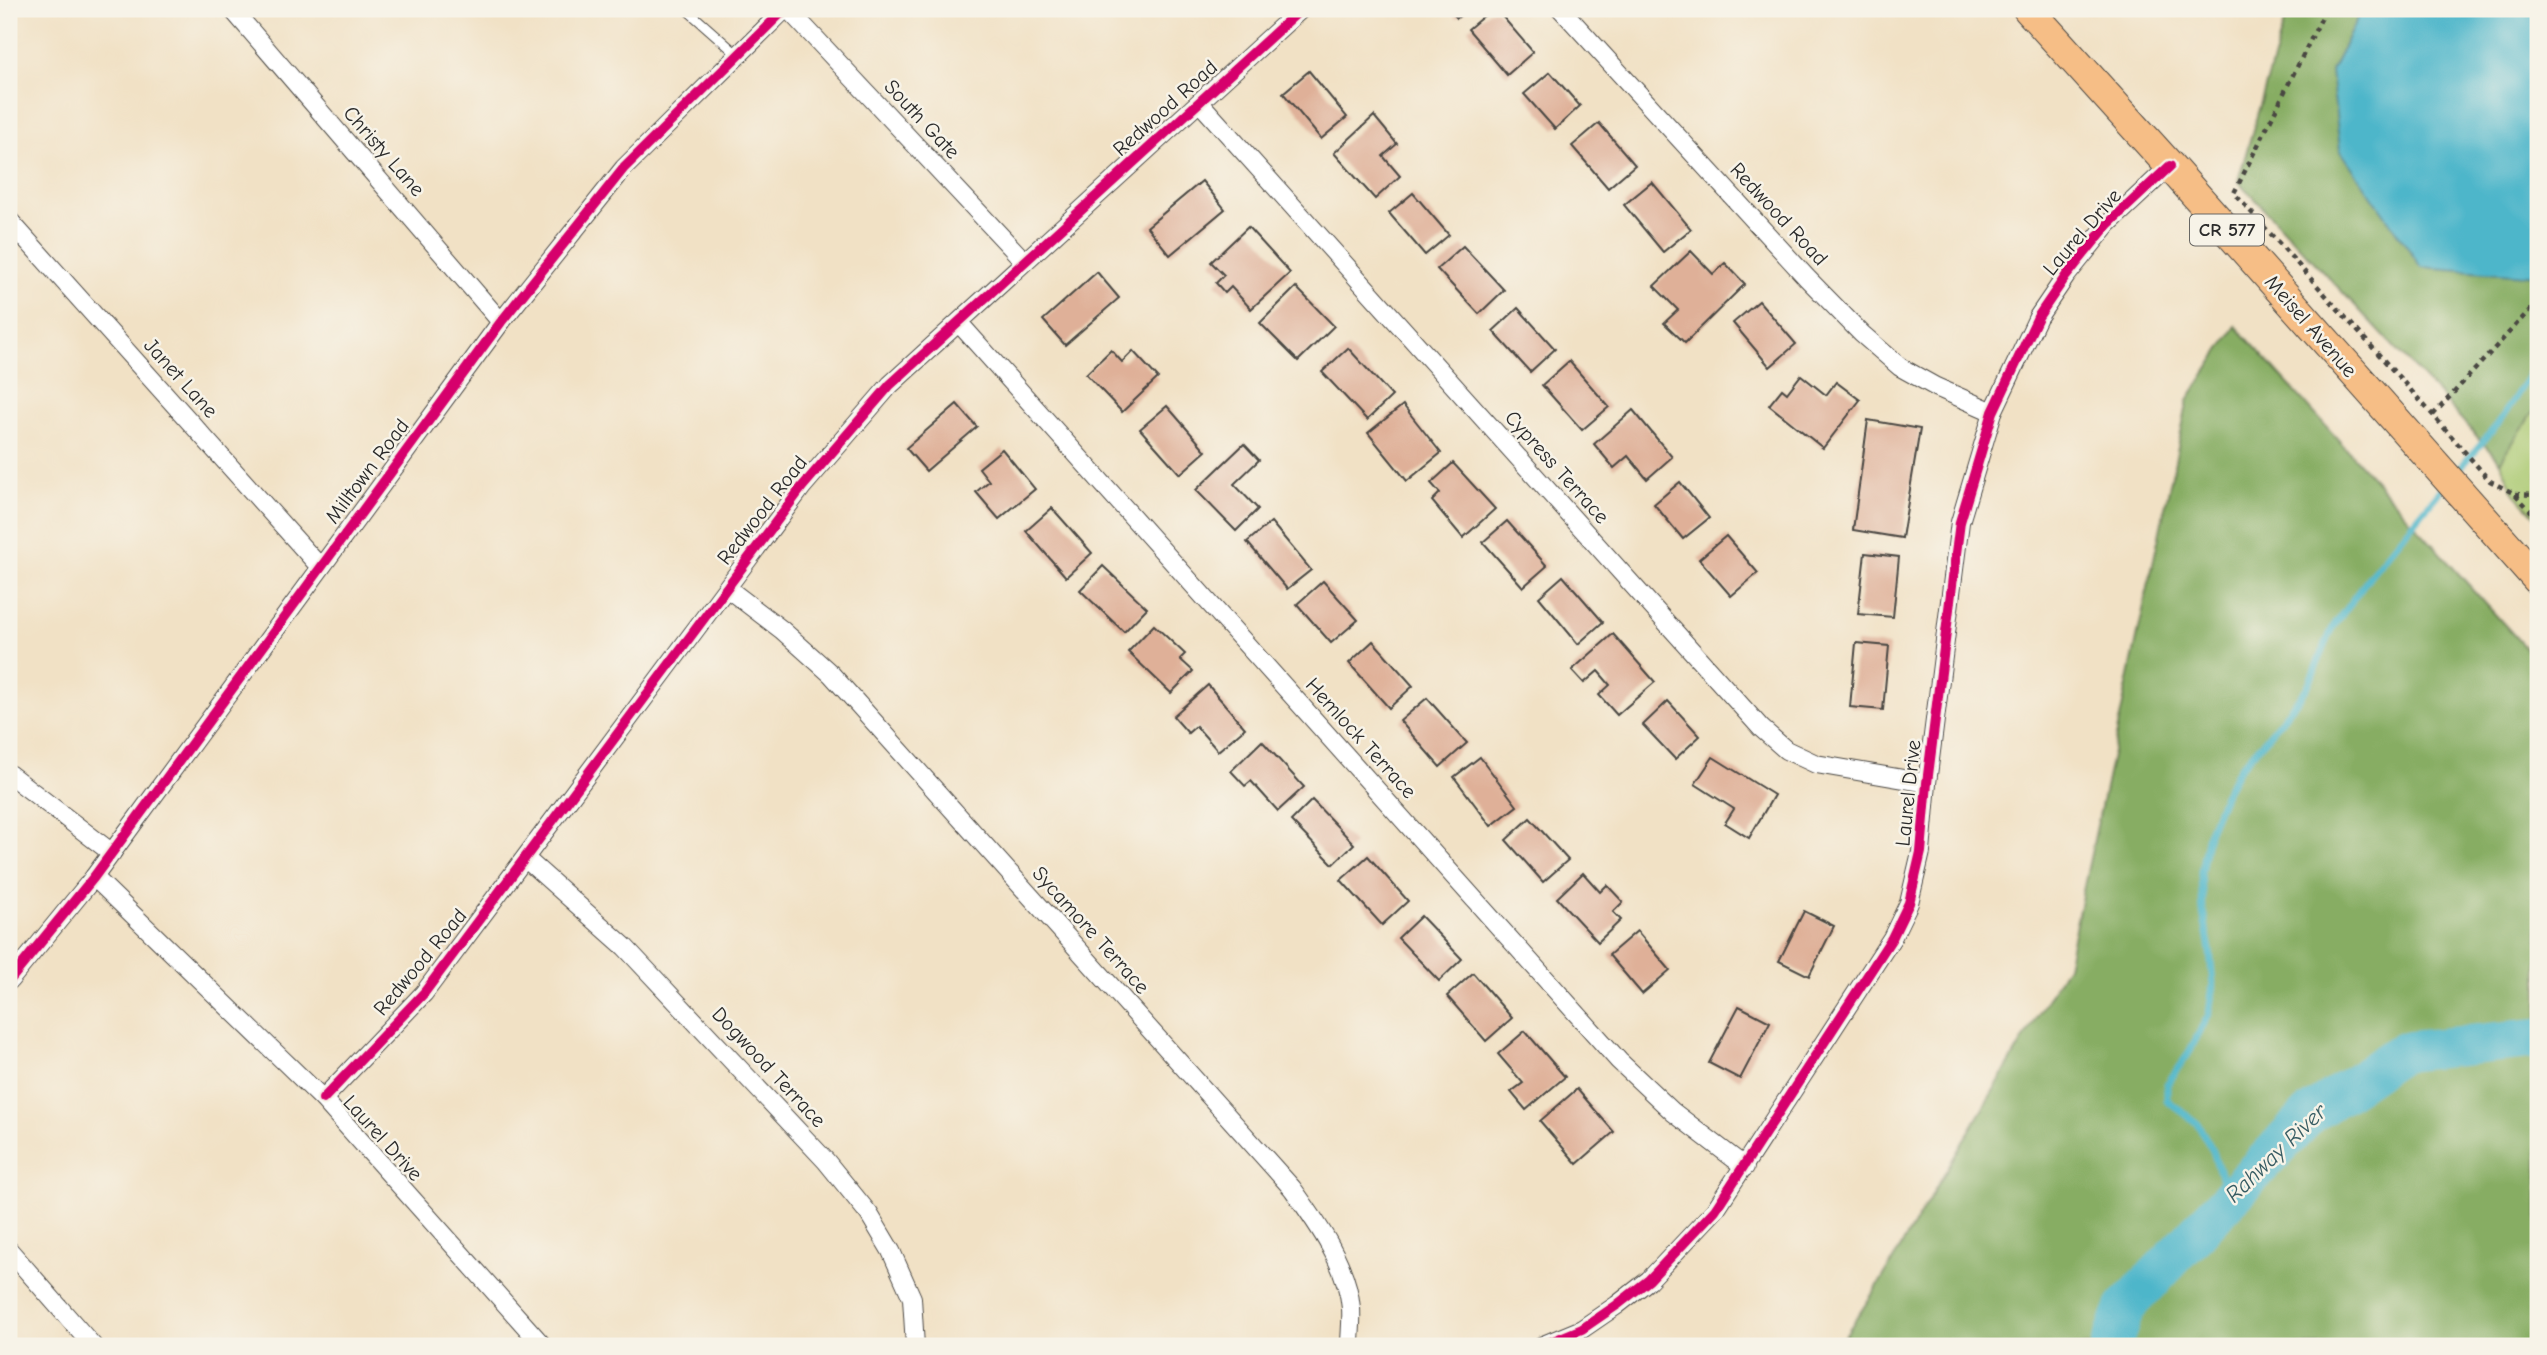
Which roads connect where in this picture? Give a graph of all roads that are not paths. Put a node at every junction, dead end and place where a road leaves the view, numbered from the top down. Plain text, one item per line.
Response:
1 (232, 9) edge
2 (686, 9) edge
3 (786, 9) edge
4 (1301, 9) edge
5 (1561, 9) edge
6 (2028, 9) edge
7 (738, 55) junction
8 (1200, 103) junction
9 (2170, 166) junction
10 (9, 220) edge
11 (1024, 261) junction
12 (501, 323) junction
13 (959, 323) junction
14 (1993, 412) junction
15 (320, 567) junction
16 (2538, 580) edge
17 (727, 588) junction
18 (9, 774) edge
19 (1927, 783) junction
20 (112, 853) junction
21 (526, 859) junction
22 (94, 877) junction
23 (9, 981) edge
24 (323, 1099) junction
25 (1745, 1167) junction
26 (9, 1250) edge
27 (93, 1346) edge
28 (543, 1346) edge
29 (915, 1346) edge
30 (1350, 1346) edge
31 (1541, 1346) edge

1 - 12 street, Christy Lane
2 - 7 lane
3 - 7 street, Milltown Road
3 - 11 street, South Gate
4 - 8 street, Redwood Road
5 - 14 street, Redwood Road
6 - 9 main road, Meisel Avenue / CR 577
7 - 12 street, Milltown Road
8 - 11 street, Redwood Road
8 - 19 street, Cypress Terrace
9 - 14 street, Laurel Drive
9 - 16 main road, Meisel Avenue / CR 577
10 - 15 street, Janet Lane
11 - 13 street, Redwood Road
12 - 15 street, Milltown Road
13 - 17 street, Redwood Road
13 - 25 street, Hemlock Terrace
14 - 19 street, Laurel Drive
15 - 20 street, Milltown Road
17 - 21 street, Redwood Road
17 - 30 street, Sycamore Terrace
18 - 20 street
19 - 25 street, Laurel Drive
20 - 22 street, Milltown Road
21 - 24 street, Redwood Road
21 - 29 street, Dogwood Terrace
22 - 23 street, Milltown Road
22 - 24 street, Laurel Drive
24 - 28 street, Laurel Drive
25 - 31 street, Laurel Drive
26 - 27 street

